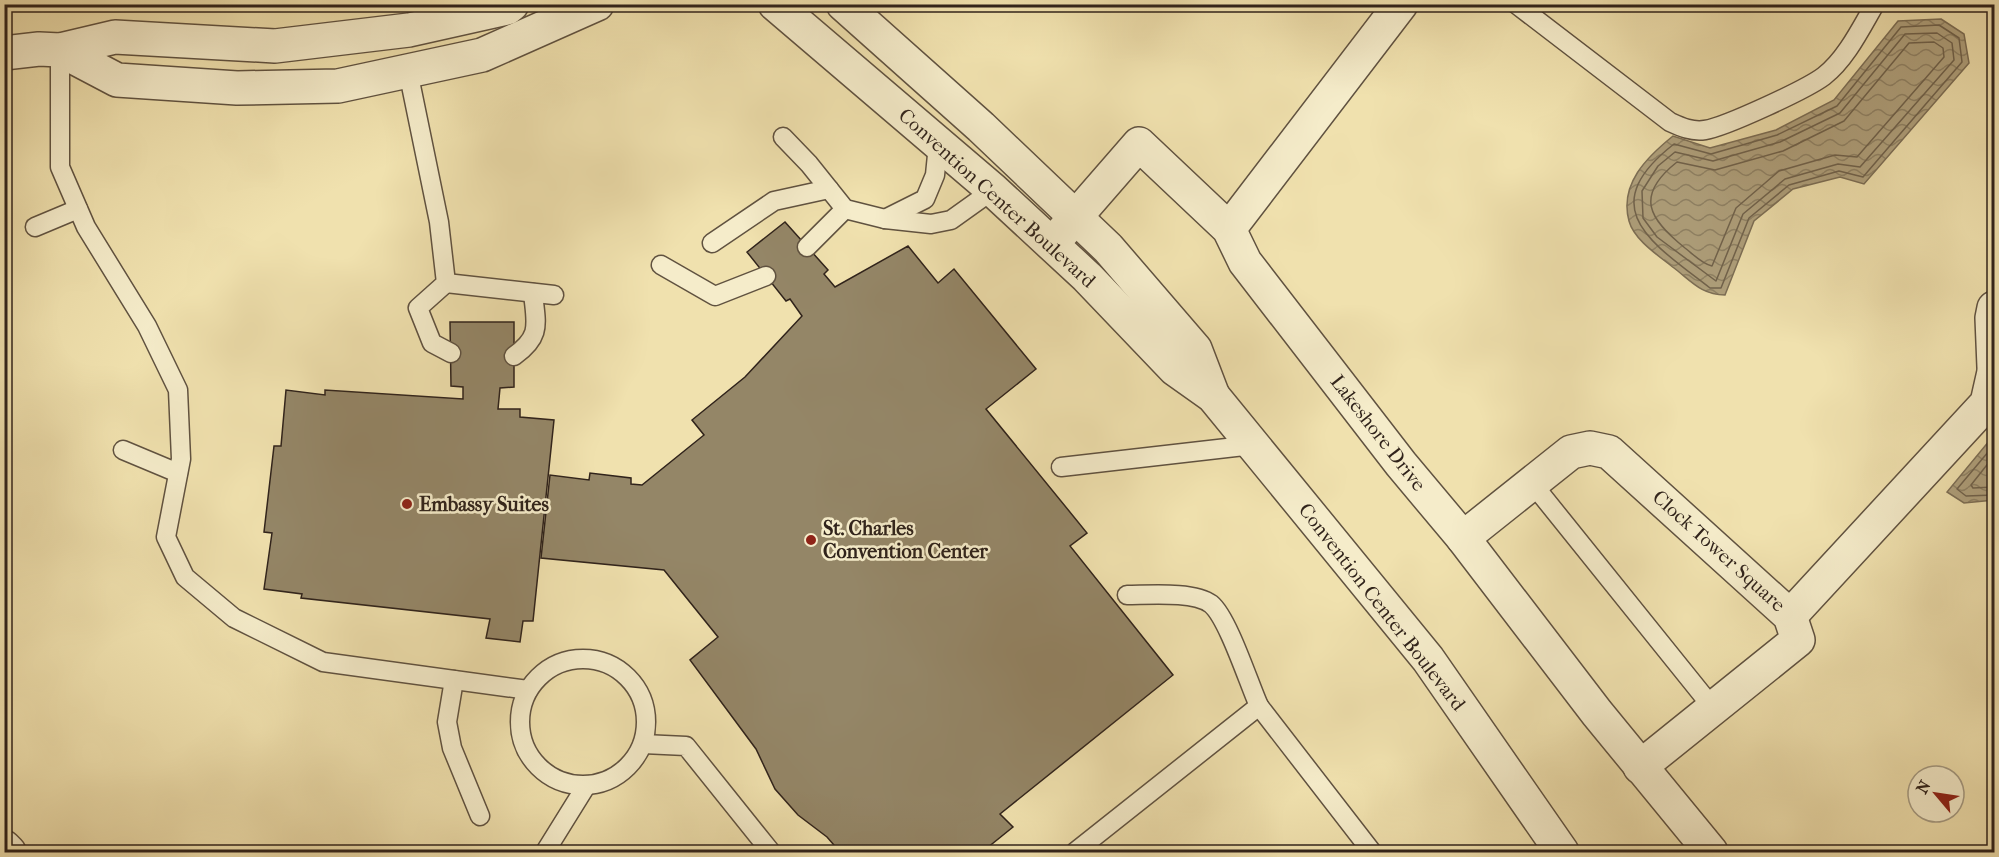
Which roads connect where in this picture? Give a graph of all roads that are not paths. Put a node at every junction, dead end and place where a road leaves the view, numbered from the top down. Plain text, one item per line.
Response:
1 (512, 4) edge
2 (597, 4) edge
3 (775, 4) edge
4 (843, 4) edge
5 (1401, 4) edge
6 (1516, 4) edge
7 (1875, 4) edge
8 (60, 50) junction
9 (4, 53) edge
10 (408, 71) junction
11 (783, 137) dead end
12 (938, 145) junction
13 (829, 189) junction
14 (993, 190) junction
15 (845, 208) junction
16 (78, 210) junction
17 (1077, 217) junction
18 (885, 219) junction
19 (35, 227) dead end
20 (1229, 229) junction
21 (712, 243) dead end
22 (1052, 244) junction
23 (807, 247) dead end
24 (661, 265) dead end
25 (766, 276) dead end
26 (446, 283) junction
27 (533, 293) junction
28 (554, 296) dead end
29 (1995, 308) edge
30 (451, 353) dead end
31 (514, 356) dead end
32 (1995, 367) edge
33 (1995, 372) edge
34 (1214, 396) junction
35 (1253, 445) junction
36 (123, 450) dead end
37 (1061, 468) dead end
38 (178, 473) junction
39 (1532, 483) junction
40 (1463, 538) junction
41 (1127, 595) dead end
42 (1790, 616) junction
43 (454, 680) junction
44 (528, 690) junction
45 (1259, 706) junction
46 (1713, 708) junction
47 (643, 744) junction
48 (1640, 767) junction
49 (586, 786) junction
50 (480, 816) dead end
51 (4, 847) edge
52 (9, 852) edge
53 (545, 852) edge
54 (771, 852) edge
55 (1075, 852) edge
56 (1372, 852) edge
57 (1563, 852) edge
58 (1711, 852) edge

1 - 8 street
2 - 10 street
3 - 12 street, Convention Center Boulevard
4 - 17 street, Convention Center Boulevard
5 - 20 street
6 - 7 lane
8 - 9 street
8 - 10 street
8 - 16 lane
10 - 26 lane
11 - 13 lane
12 - 14 street, Convention Center Boulevard
12 - 18 lane
13 - 15 lane
13 - 21 lane
14 - 18 lane
14 - 22 street, Convention Center Boulevard
15 - 18 lane
15 - 23 lane
16 - 19 lane
16 - 38 lane
17 - 20 street
17 - 22 street
17 - 34 street, Convention Center Boulevard
20 - 40 street, Lakeshore Drive
22 - 34 street, Convention Center Boulevard
24 - 25 lane
26 - 27 lane
26 - 30 lane
27 - 28 lane
27 - 31 lane
29 - 32 street
33 - 42 street
34 - 35 street, Convention Center Boulevard
35 - 37 lane
35 - 57 street, Convention Center Boulevard
36 - 38 lane
38 - 43 lane
39 - 40 street, Clock Tower Square
39 - 42 street, Clock Tower Square
39 - 46 lane
40 - 48 street, Lakeshore Drive
41 - 45 lane
42 - 46 street, Clock Tower Square
43 - 44 lane
43 - 50 lane
44 - 47 lane
44 - 49 lane
45 - 55 lane
45 - 56 lane
46 - 48 street, Clock Tower Square
47 - 49 lane
47 - 54 lane
48 - 58 street, Lakeshore Drive
49 - 53 lane
51 - 52 street

